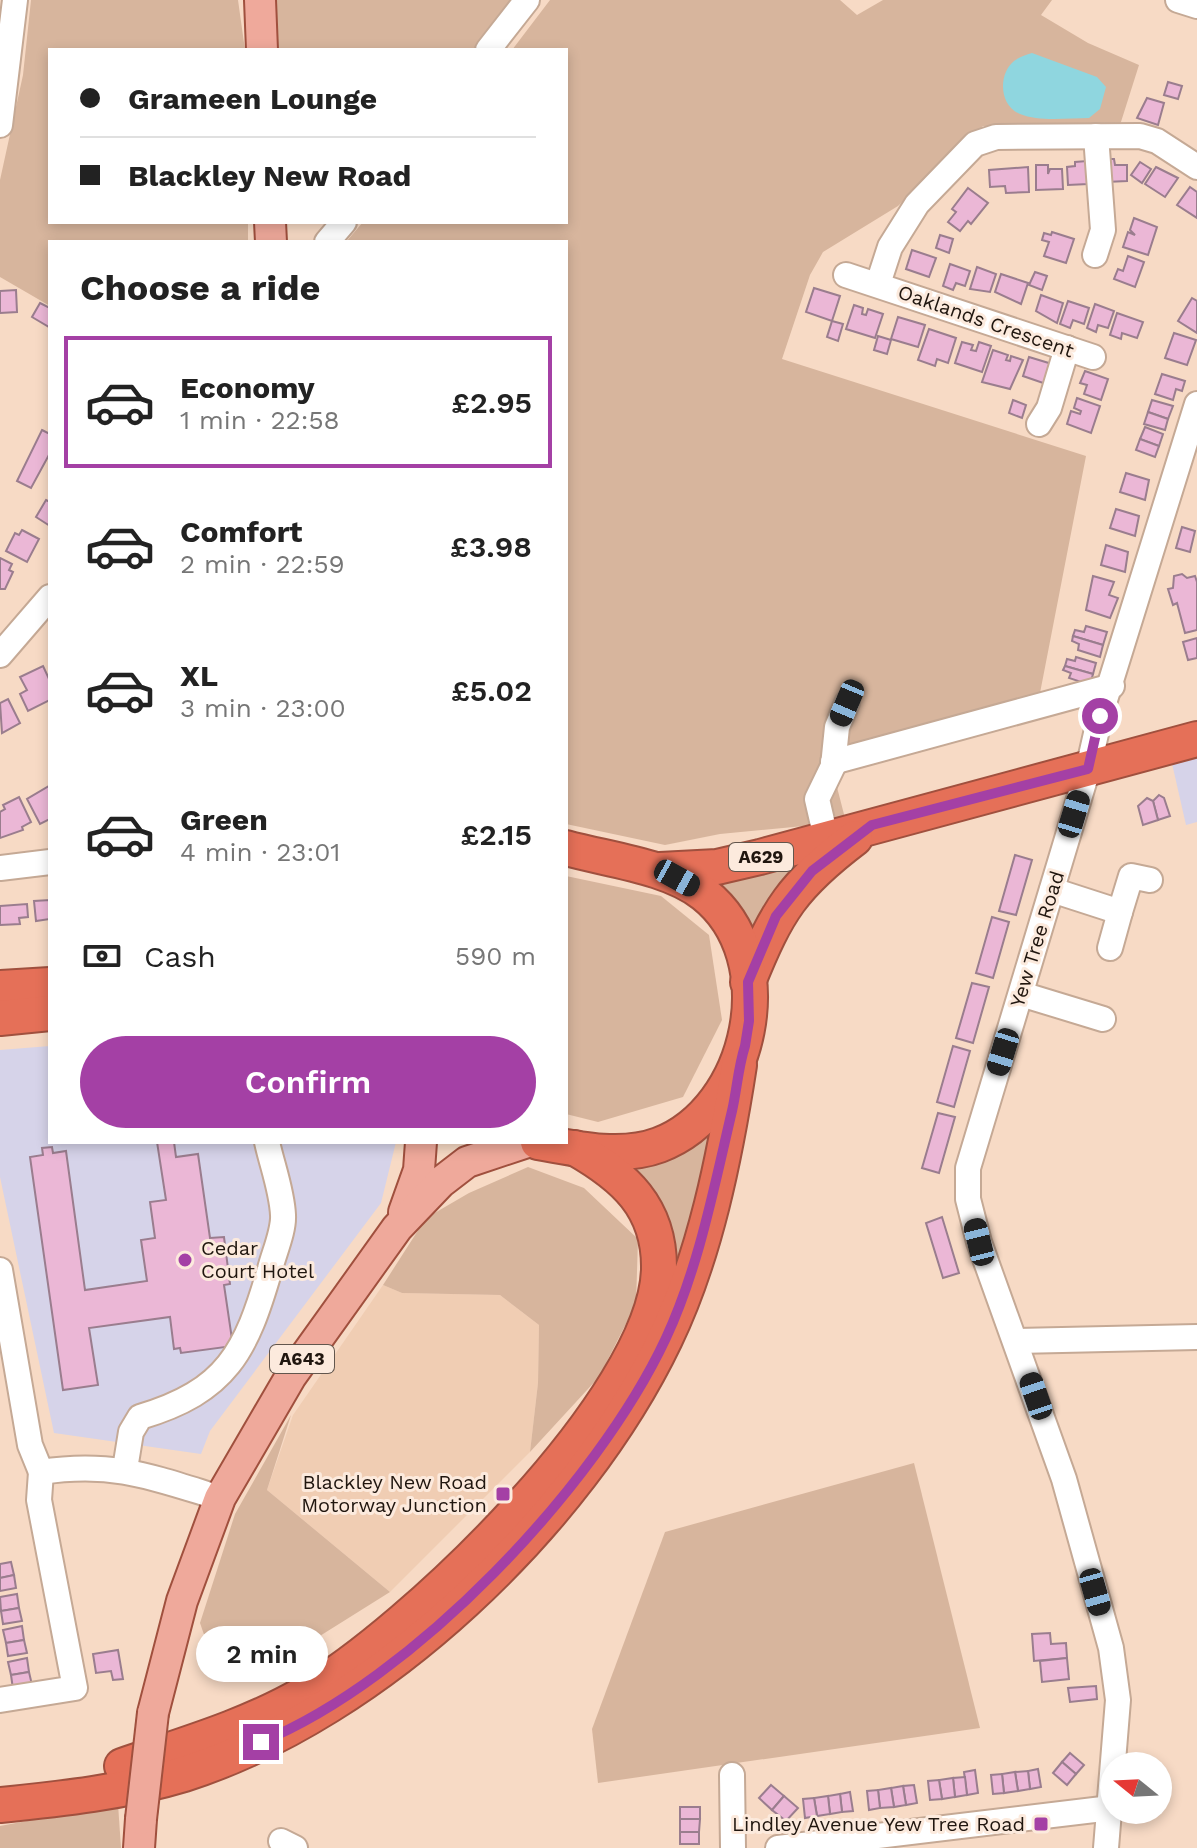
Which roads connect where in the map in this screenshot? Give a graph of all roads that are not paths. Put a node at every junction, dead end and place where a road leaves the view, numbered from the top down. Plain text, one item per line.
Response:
1 (15, 0) edge
2 (260, 0) edge
3 (527, 0) edge
4 (1178, 0) edge
5 (1197, 6) edge
6 (262, 48) edge
7 (490, 48) edge
8 (0, 125) edge
9 (1096, 136) junction
10 (1197, 167) edge
11 (342, 224) edge
12 (329, 240) edge
13 (1095, 255) dead end
14 (846, 275) dead end
15 (878, 284) junction
16 (1067, 348) junction
17 (1093, 357) dead end
18 (1197, 404) edge
19 (1039, 424) dead end
20 (48, 599) edge
21 (0, 655) edge
22 (1112, 686) junction
23 (847, 703) dead end
24 (1197, 739) edge
25 (833, 762) junction
26 (1088, 769) junction
27 (872, 825) junction
28 (826, 838) junction
29 (568, 849) edge
30 (48, 862) edge
31 (0, 868) edge
32 (648, 870) junction
33 (1150, 880) dead end
34 (1052, 890) junction
35 (1120, 912) junction
36 (1110, 948) dead end
37 (748, 982) junction
38 (48, 985) edge
39 (0, 988) edge
40 (48, 991) edge
41 (1021, 994) junction
42 (0, 995) edge
43 (48, 1013) edge
44 (0, 1018) edge
45 (1103, 1019) dead end
46 (739, 1065) junction
47 (267, 1144) edge
48 (421, 1144) edge
49 (520, 1144) edge
50 (550, 1144) edge
51 (575, 1148) junction
52 (397, 1228) junction
53 (1, 1280) edge
54 (1197, 1337) edge
55 (1017, 1341) junction
56 (125, 1469) junction
57 (41, 1472) junction
58 (220, 1498) junction
59 (0, 1700) edge
60 (1115, 1752) edge
61 (732, 1775) dead end
62 (0, 1786) edge
63 (0, 1805) edge
64 (1100, 1809) edge
65 (1109, 1824) edge
66 (140, 1834) edge
67 (733, 1848) edge
68 (778, 1848) edge
69 (1106, 1848) edge

1 - 8 street
2 - 6 main road
3 - 7 street
4 - 5 street
9 - 10 street, Oaklands Crescent
9 - 13 street
9 - 15 street, Oaklands Crescent
11 - 12 street
14 - 15 street, Oaklands Crescent
15 - 16 street, Oaklands Crescent
16 - 17 street, Oaklands Crescent
16 - 19 street
18 - 22 street, Yew Tree Road
20 - 21 street
22 - 25 street
22 - 26 street, Yew Tree Road
23 - 25 street
24 - 26 highway, A629
25 - 28 street
26 - 27 highway, A629
26 - 34 street, Yew Tree Road
27 - 28 highway, A629
27 - 37 highway, A629
28 - 32 highway, A629
29 - 32 highway, A629
30 - 31 street
32 - 37 highway, A629
33 - 35 street
34 - 35 street
34 - 41 street, Yew Tree Road
35 - 36 street
37 - 46 highway, A629
38 - 39 highway
40 - 42 highway
41 - 45 street
41 - 55 street, Yew Tree Road
43 - 44 highway
46 - 51 highway, A629
46 - 63 highway, A629
47 - 56 street
48 - 52 main road, A643
49 - 52 main road, A643
50 - 51 highway, A629
51 - 62 highway, A629
52 - 58 main road, A643
53 - 57 street
54 - 55 street
55 - 60 street, Yew Tree Road
56 - 57 street
56 - 58 street
57 - 59 street
58 - 66 main road, A643, bridge
61 - 67 street
64 - 68 street
65 - 69 street, Yew Tree Road

